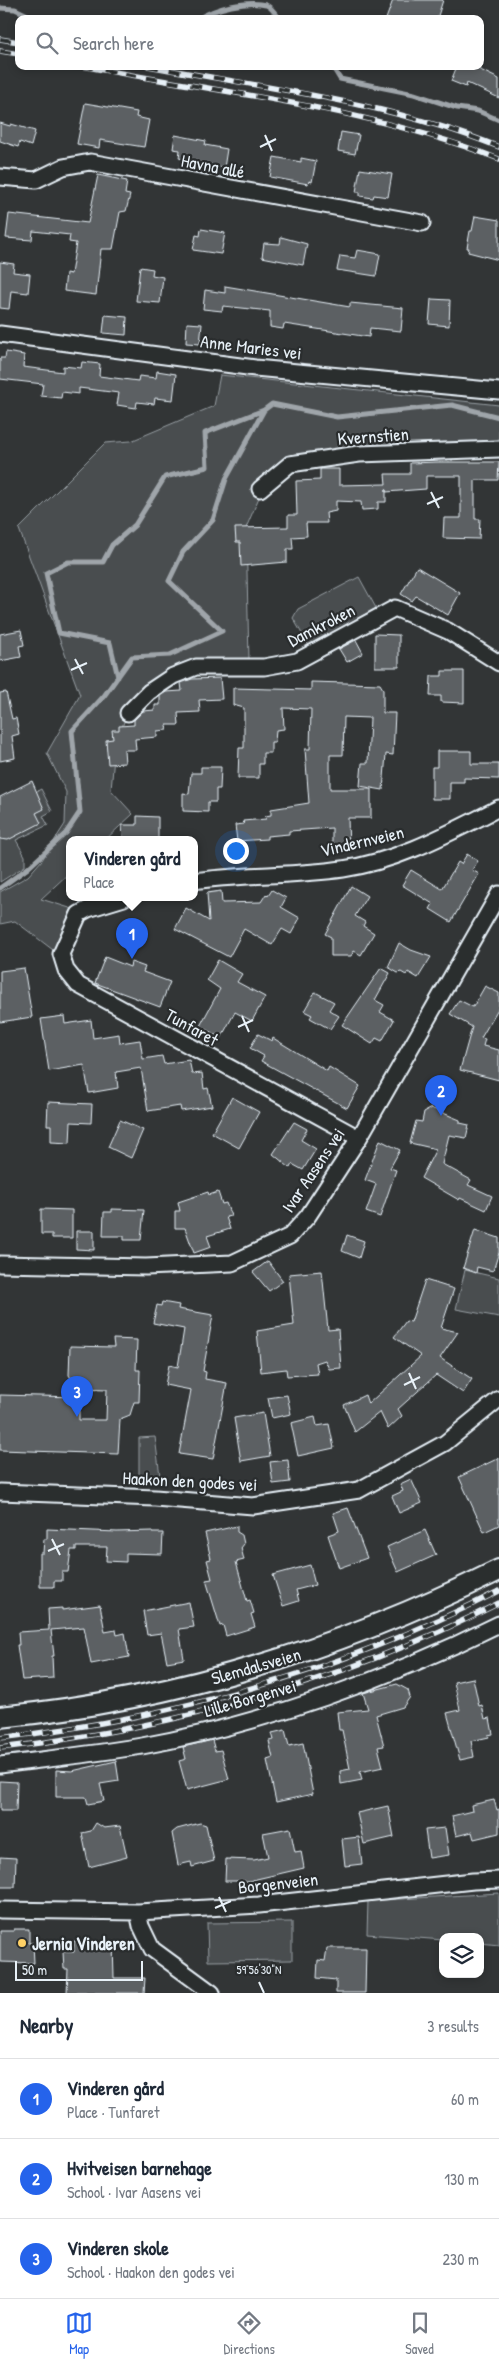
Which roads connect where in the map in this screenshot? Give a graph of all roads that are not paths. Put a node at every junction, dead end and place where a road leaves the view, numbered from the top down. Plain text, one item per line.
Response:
1 (0, 177) edge
2 (422, 223) dead end
3 (0, 334) edge
4 (499, 391) edge
5 (499, 449) edge
6 (260, 489) dead end
7 (499, 663) edge
8 (128, 713) dead end
9 (499, 808) edge
10 (198, 880) edge
11 (499, 894) edge
12 (114, 901) edge
13 (359, 1138) junction
14 (0, 1264) edge
15 (499, 1399) edge
16 (0, 1492) edge
17 (499, 1570) edge
18 (499, 1624) edge
19 (0, 1716) edge
20 (0, 1765) edge
21 (499, 1880) edge
22 (0, 1910) edge
23 (138, 1912) junction
24 (212, 1993) edge

1 - 2 street, Havna allé
3 - 4 street, Anne Maries vei
5 - 6 street, Kvernstien
7 - 8 street, Damkroken
9 - 10 street, Vindernveien
11 - 13 street, Ivar Aasens vei
12 - 13 street, Tunfaret
13 - 14 street, Ivar Aasens vei
15 - 16 street, Haakon den godes vei
17 - 19 main road, Slemdalsveien
18 - 20 street, Lille Borgenvei
21 - 23 street, Borgenveien
22 - 23 street, Borgenveien
23 - 24 street

